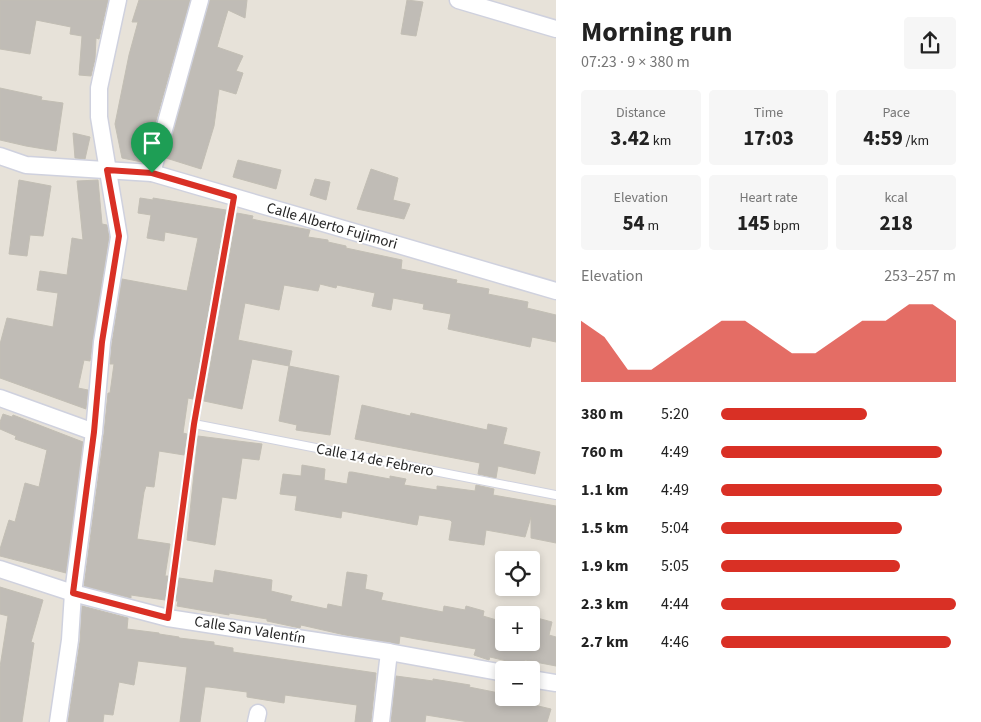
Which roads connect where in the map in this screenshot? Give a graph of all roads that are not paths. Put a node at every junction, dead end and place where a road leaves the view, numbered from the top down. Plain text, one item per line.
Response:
1 (118, 0) edge
2 (200, 0) edge
3 (458, 0) edge
4 (556, 29) edge
5 (0, 156) edge
6 (107, 170) junction
7 (152, 173) junction
8 (234, 197) junction
9 (556, 292) edge
10 (0, 398) edge
11 (194, 424) junction
12 (94, 432) junction
13 (556, 495) edge
14 (0, 569) edge
15 (73, 593) junction
16 (168, 618) junction
17 (389, 652) junction
18 (495, 672) edge
19 (540, 680) edge
20 (556, 683) edge
21 (58, 722) edge
22 (382, 722) edge

1 - 6 street
2 - 7 street
3 - 4 street
5 - 6 street, Calle Alberto Fujimori
6 - 7 street, Calle Alberto Fujimori
6 - 12 street
7 - 8 street, Calle Alberto Fujimori
8 - 9 street, Calle Alberto Fujimori
8 - 11 lane
10 - 12 street
11 - 13 lane, Calle 14 de Febrero
11 - 16 lane
12 - 15 street
14 - 15 street, Calle San Valentín
15 - 16 street, Calle San Valentín
15 - 21 street
16 - 17 street, Calle San Valentín
17 - 18 street, Calle San Valentín
17 - 22 street
19 - 20 street

